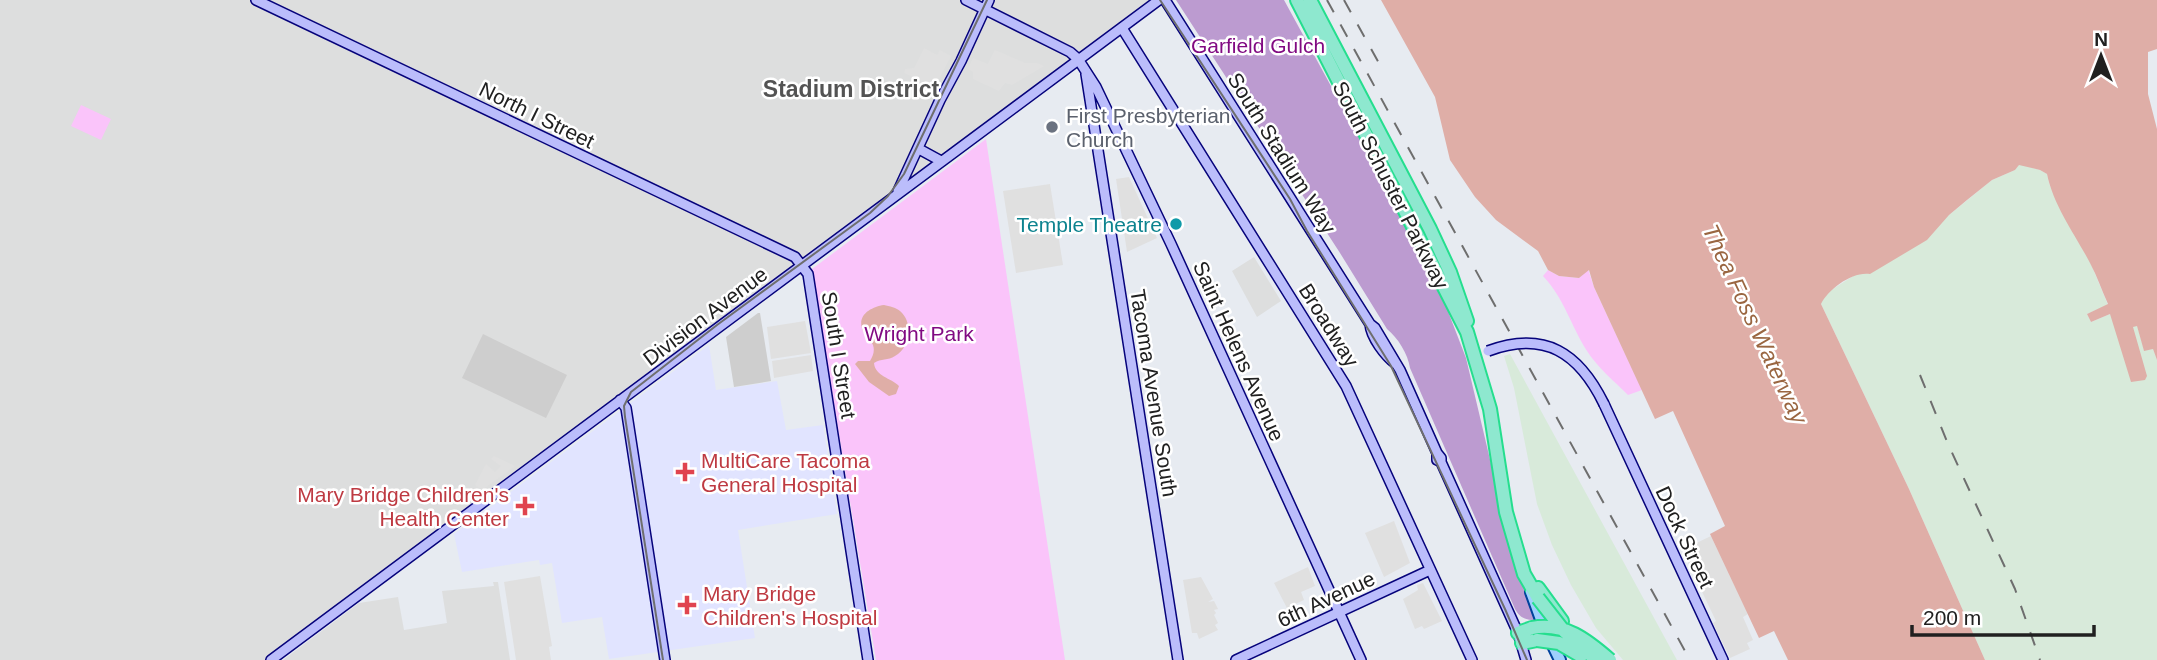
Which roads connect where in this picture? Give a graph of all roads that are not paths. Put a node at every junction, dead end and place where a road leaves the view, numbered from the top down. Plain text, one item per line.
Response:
1 (256, 0) edge
2 (966, 0) edge
3 (1158, 0) edge
4 (1165, 0) edge
5 (1297, 0) edge
6 (1310, 0) edge
7 (987, 4) edge
8 (1122, 28) junction
9 (1079, 59) junction
10 (1085, 70) junction
11 (1103, 102) junction
12 (1096, 131) junction
13 (919, 149) junction
14 (941, 161) junction
15 (898, 192) junction
16 (801, 266) junction
17 (1467, 332) junction
18 (1481, 354) junction
19 (620, 400) junction
20 (1504, 491) junction
21 (1430, 570) junction
22 (1524, 573) junction
23 (1540, 596) junction
24 (1340, 612) junction
25 (1535, 634) junction
26 (1524, 650) edge
27 (1567, 659) edge
28 (271, 660) edge
29 (665, 660) edge
30 (868, 660) edge
31 (1178, 660) edge
32 (1236, 660) edge
33 (1361, 660) edge
34 (1472, 660) edge
35 (1586, 660) edge
36 (1596, 660) edge
37 (1602, 660) edge
38 (1610, 660) edge
39 (1723, 660) edge

1 - 16 main road, North I Street
2 - 7 main road
3 - 8 main road, Division Avenue
4 - 26 main road, South Stadium Way
5 - 17 highway, South Schuster Parkway
6 - 17 highway, South Schuster Parkway
7 - 9 main road
7 - 13 main road
8 - 9 main road, Division Avenue
8 - 21 main road, Broadway
9 - 10 main road, Saint Helens Avenue
9 - 14 main road, Division Avenue
10 - 11 main road, Saint Helens Avenue
10 - 12 main road, Tacoma Avenue South
11 - 12 main road, Tacoma Avenue South
11 - 24 main road, Saint Helens Avenue
12 - 31 main road, Tacoma Avenue South
13 - 14 main road
13 - 15 main road
14 - 15 main road, Division Avenue
15 - 16 main road, Division Avenue
16 - 19 main road, Division Avenue
16 - 30 main road, South I Street
17 - 18 highway, South Schuster Parkway
18 - 20 highway, South Schuster Parkway
18 - 39 main road, Dock Street, bridge
19 - 28 main road, Division Avenue
19 - 29 main road
20 - 22 highway, South Schuster Parkway
20 - 23 highway, South Schuster Parkway
21 - 24 main road, 6th Avenue
21 - 34 main road, Broadway
22 - 23 highway
22 - 27 main road, South Schuster Parkway
23 - 27 main road, South Schuster Parkway
23 - 36 highway, bridge
23 - 37 highway
24 - 32 main road, 6th Avenue
24 - 33 main road, Saint Helens Avenue
25 - 26 highway
25 - 35 highway, bridge
25 - 38 highway, bridge

